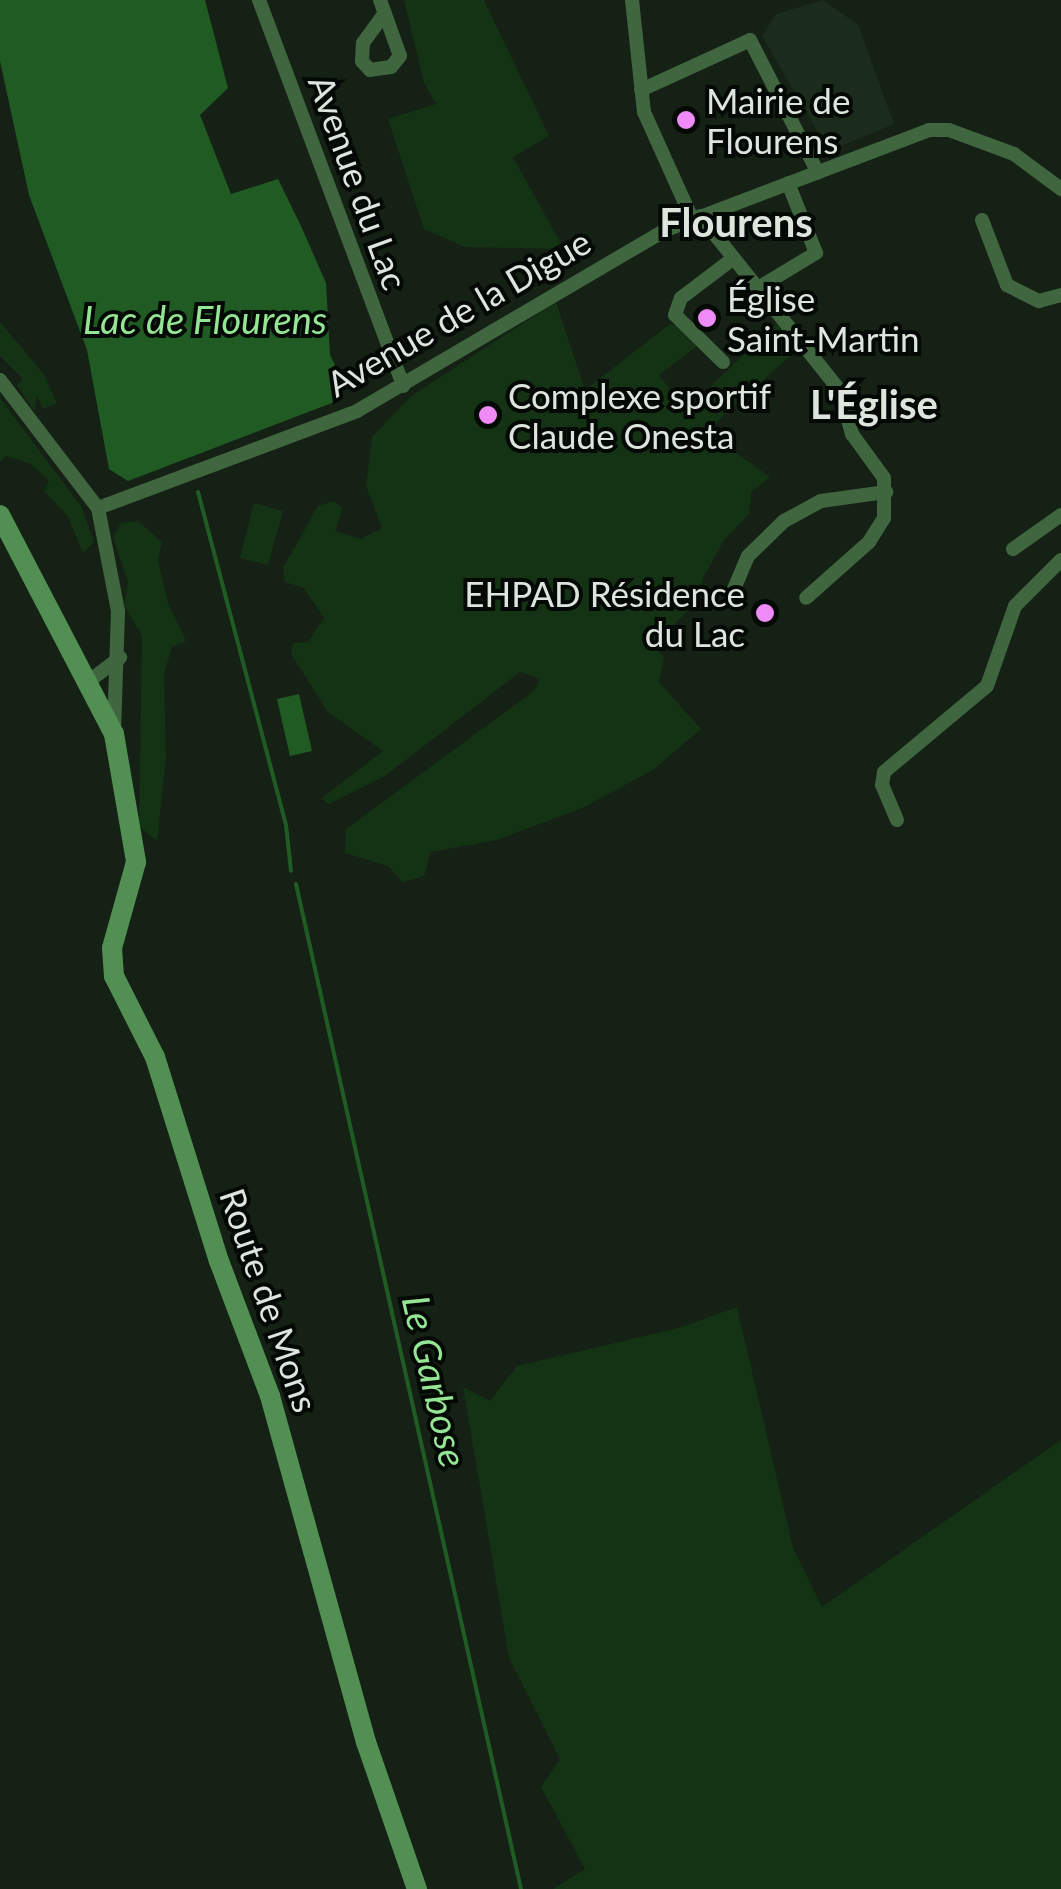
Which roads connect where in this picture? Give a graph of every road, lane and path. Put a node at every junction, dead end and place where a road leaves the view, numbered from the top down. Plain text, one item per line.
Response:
1 (258, 0) edge
2 (632, 0) edge
3 (641, 90) junction
4 (818, 173) junction
5 (788, 183) junction
6 (1061, 189) edge
7 (793, 203) dead end
8 (696, 217) junction
9 (982, 220) dead end
10 (808, 257) dead end
11 (730, 261) junction
12 (758, 288) junction
13 (1061, 295) edge
14 (723, 362) dead end
15 (0, 380) edge
16 (403, 386) junction
17 (886, 492) junction
18 (104, 507) junction
19 (0, 515) edge
20 (1061, 515) edge
21 (1012, 548) dead end
22 (1061, 560) edge
23 (731, 596) dead end
24 (806, 598) dead end
25 (120, 658) junction
26 (90, 681) junction
27 (114, 734) junction
28 (897, 820) dead end
29 (417, 1889) edge

1 - 16 street, Avenue du Lac
2 - 3 street
3 - 4 street
3 - 8 street
4 - 5 street, Avenue de la Digue
4 - 6 street, Avenue de la Digue
5 - 8 street, Avenue de la Digue
5 - 12 street
7 - 10 street
8 - 11 street
8 - 16 street, Avenue de la Digue
9 - 13 street
11 - 12 street
11 - 14 street
12 - 17 street
15 - 18 street
16 - 18 street, Avenue de la Digue
17 - 23 street
17 - 24 street
18 - 25 street, Route de Mons
19 - 26 street, Route de Mons
20 - 21 street
22 - 28 street
25 - 26 street
25 - 27 street, Route de Mons
26 - 27 street, Route de Mons
27 - 29 street, Route de Mons

